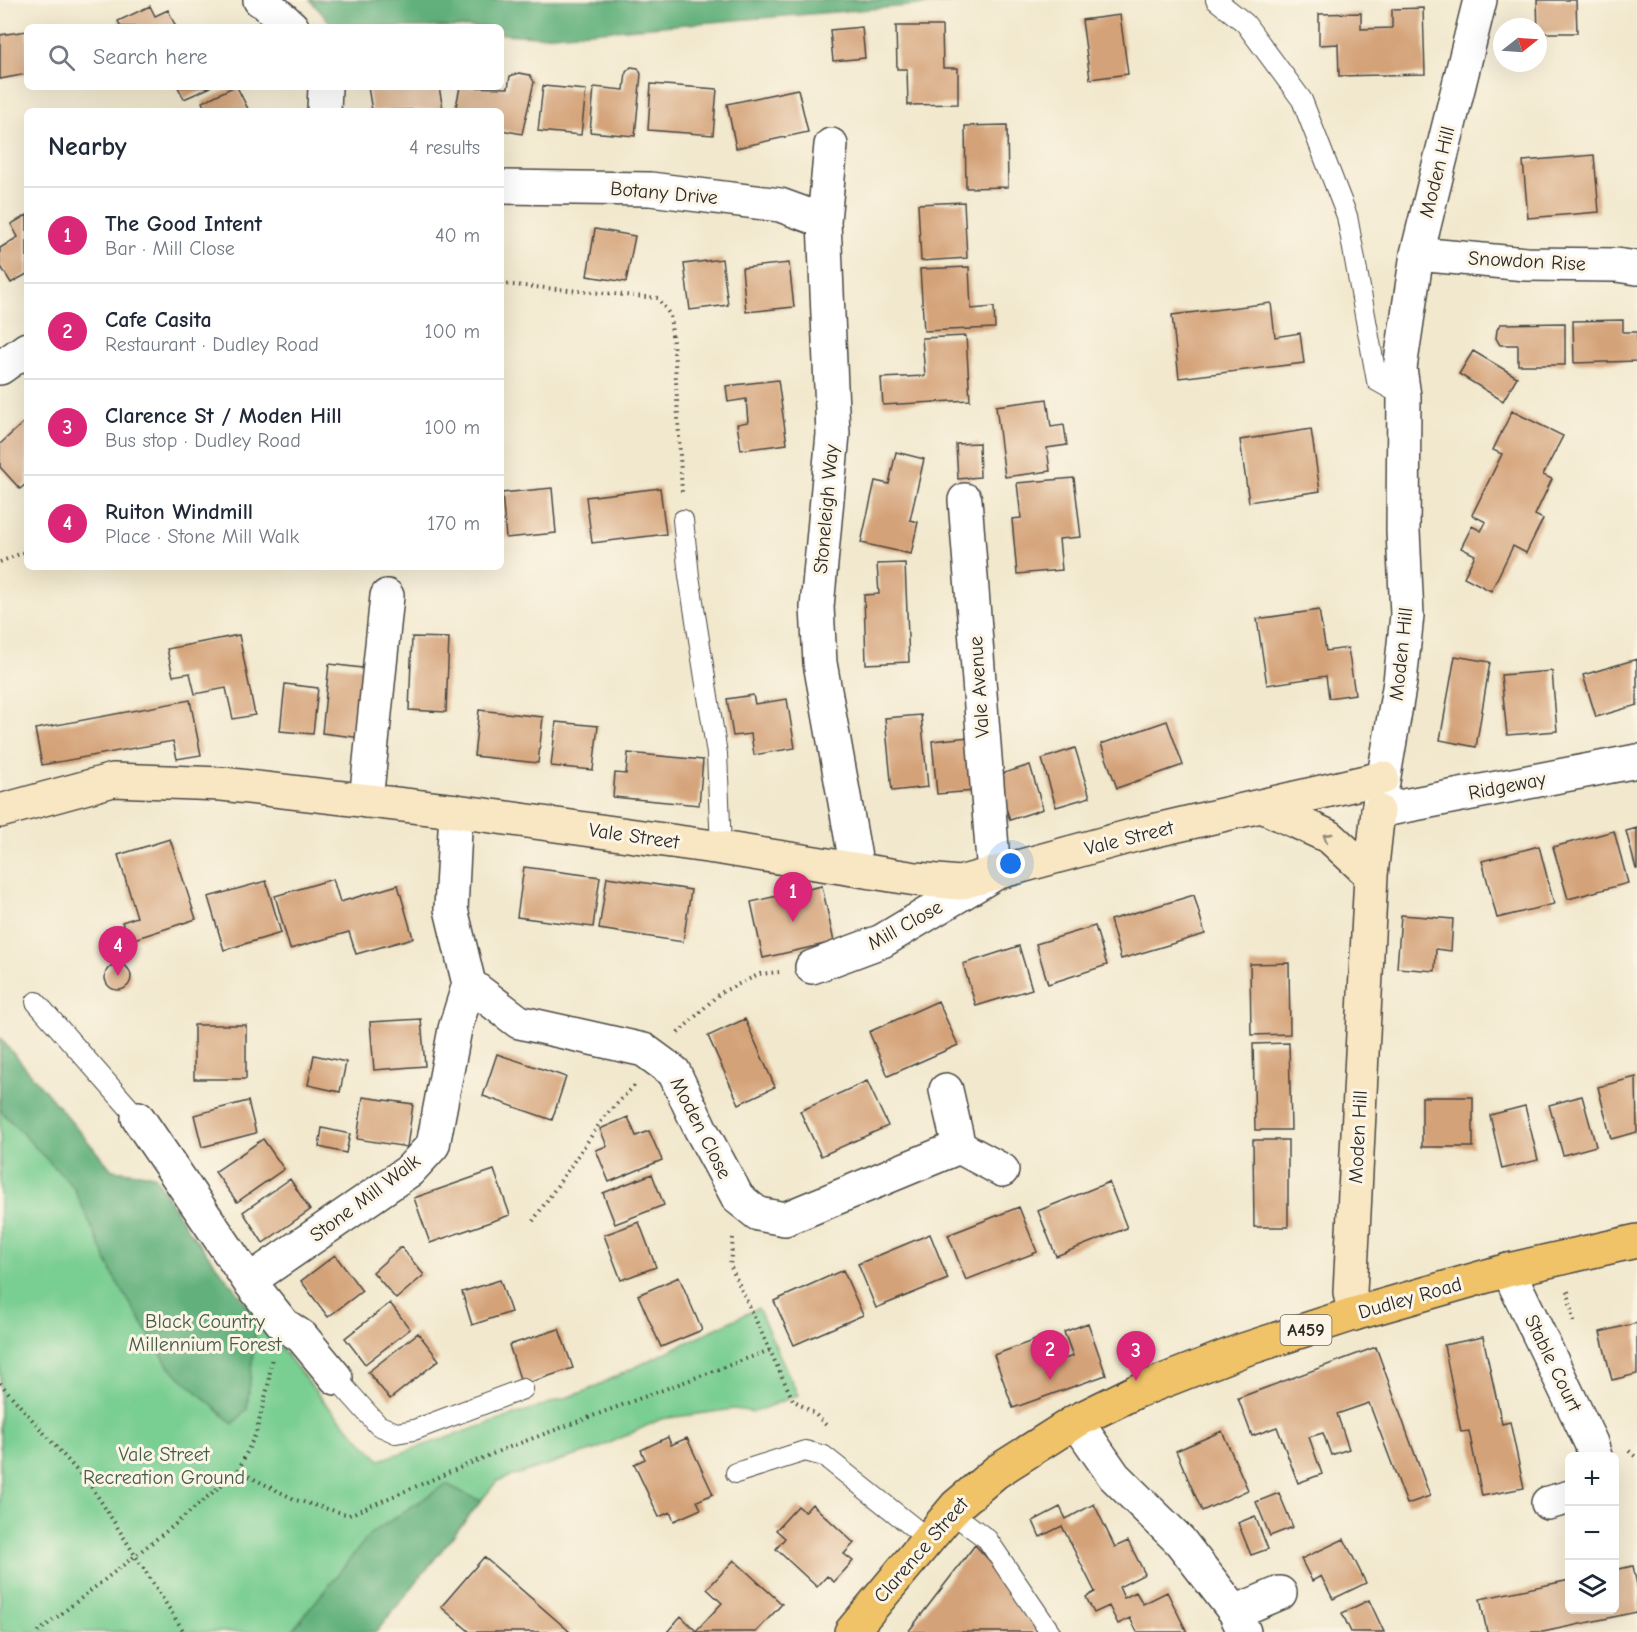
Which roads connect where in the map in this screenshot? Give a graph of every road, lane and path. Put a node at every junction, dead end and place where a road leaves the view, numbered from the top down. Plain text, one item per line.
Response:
1 (260, 0) edge
2 (1216, 0) edge
3 (1480, 0) edge
4 (289, 24) edge
5 (325, 90) edge
6 (324, 108) edge
7 (831, 145) dead end
8 (504, 187) edge
9 (824, 221) junction
10 (1417, 254) junction
11 (1637, 268) edge
12 (504, 284) edge
13 (24, 351) edge
14 (0, 368) edge
15 (1404, 396) junction
16 (965, 500) dead end
17 (683, 520) joint
18 (24, 552) edge
19 (0, 562) edge
20 (387, 596) dead end
21 (1637, 761) edge
22 (1382, 778) junction
23 (366, 801) junction
24 (1262, 806) junction
25 (0, 811) edge
26 (456, 811) junction
27 (1378, 811) junction
28 (722, 848) junction
29 (857, 869) junction
30 (994, 874) junction
31 (1371, 875) junction
32 (812, 967) dead end
33 (470, 984) junction
34 (36, 1002) dead end
35 (946, 1090) dead end
36 (138, 1118) joint
37 (959, 1148) junction
38 (1002, 1170) dead end
39 (738, 1198) junction
40 (1637, 1241) edge
41 (1508, 1270) junction
42 (249, 1281) junction
43 (1353, 1314) junction
44 (277, 1316) junction
45 (770, 1350) junction
46 (336, 1378) joint
47 (0, 1383) edge
48 (523, 1389) dead end
49 (1076, 1421) junction
50 (829, 1428) dead end
51 (1594, 1452) edge
52 (238, 1471) junction
53 (996, 1472) joint
54 (736, 1473) dead end
55 (952, 1513) junction
56 (928, 1539) junction
57 (135, 1556) junction
58 (1281, 1593) dead end
59 (1239, 1622) edge
60 (38, 1632) edge
61 (184, 1632) edge
62 (850, 1632) edge
63 (1050, 1632) edge

1 - 4 street
2 - 15 lane
3 - 10 street, Moden Hill
5 - 6 street
7 - 9 street, Stoneleigh Way
8 - 9 street, Botany Drive
9 - 29 street, Stoneleigh Way
10 - 11 street, Snowdon Rise
10 - 15 street, Moden Hill
12 - 17 path
13 - 14 street
15 - 22 street, Moden Hill
16 - 30 street, Vale Avenue
17 - 28 lane
18 - 19 path
20 - 23 street
21 - 27 street, Ridgeway
22 - 24 street, Vale Street
22 - 27 street, Moden Hill
23 - 25 street, Vale Street
23 - 26 street, Vale Street
24 - 30 street, Vale Street
31 -> 24 street
26 - 28 street, Vale Street
26 - 33 street
27 - 31 street, Moden Hill
28 - 29 street, Vale Street
29 - 30 street, Vale Street
30 - 32 street, Mill Close
31 - 43 street, Moden Hill
33 - 39 street, Moden Close
33 - 42 street, Stone Mill Walk
34 - 36 lane
35 - 37 street
36 - 42 street
37 - 38 street
37 - 39 street, Moden Close
39 - 45 path
40 - 41 main road, Dudley Road / A459
41 - 43 main road, Dudley Road / A459
41 - 51 street, Stable Court
42 - 44 street
43 - 49 main road, Dudley Road / A459
44 - 46 street
44 - 52 path
45 - 50 path
45 - 52 path
46 - 48 lane
47 - 57 path
49 - 53 main road, Dudley Road / A459
49 - 59 street
52 - 57 path
53 - 55 main road, Clarence Street / A459
54 - 56 lane
55 - 56 main road, Clarence Street / A459
55 - 63 lane
56 - 62 main road, Clarence Street / A459
57 - 60 path
57 - 61 path
58 - 59 street

